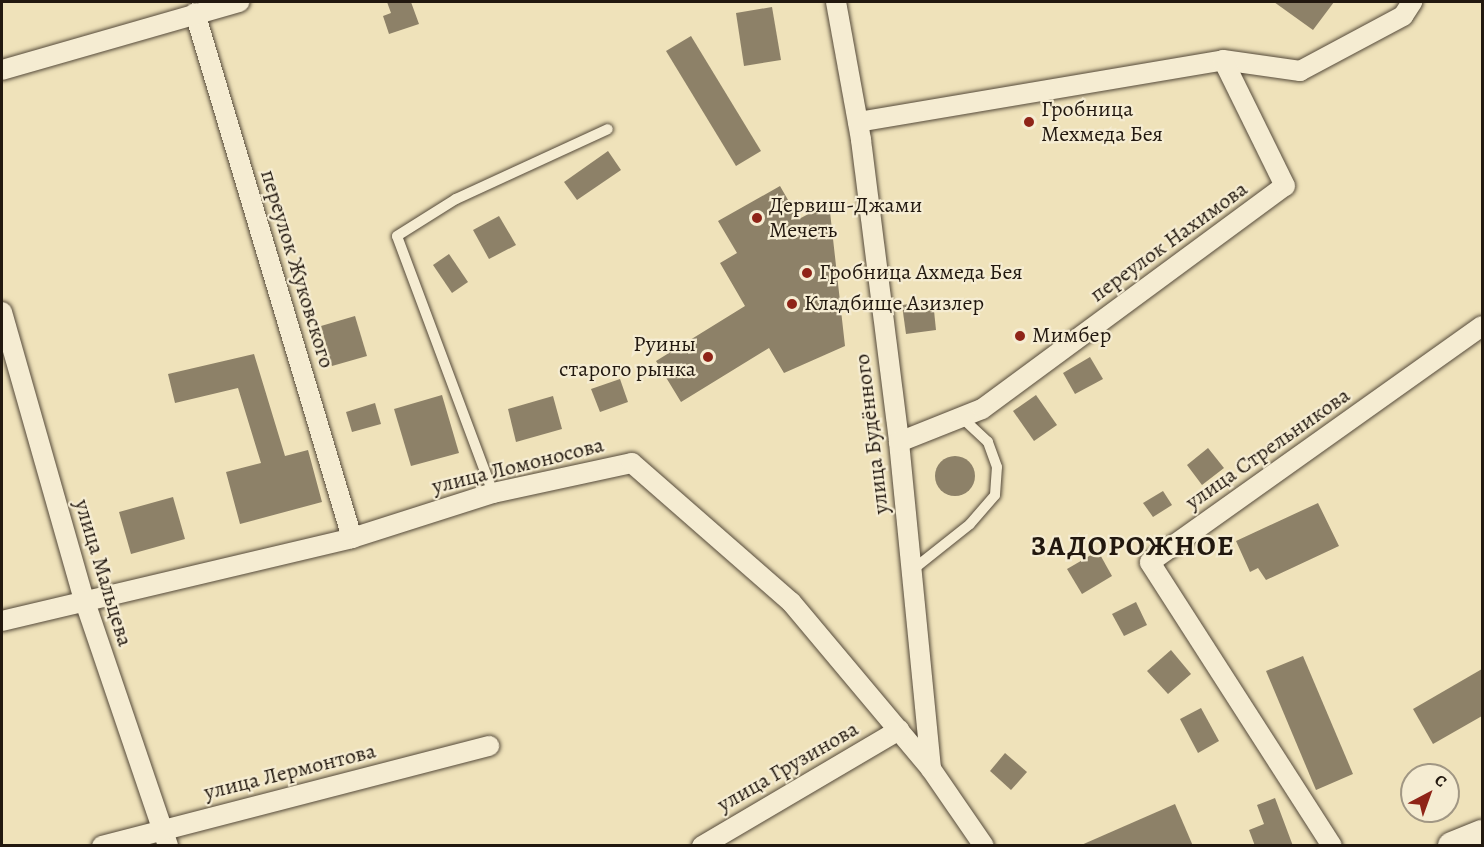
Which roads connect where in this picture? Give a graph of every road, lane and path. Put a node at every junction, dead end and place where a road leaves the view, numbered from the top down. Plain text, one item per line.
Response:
1 (239, 2) edge
2 (836, 2) edge
3 (1412, 2) edge
4 (195, 13) junction
5 (1223, 60) junction
6 (2, 70) edge
7 (858, 122) junction
8 (608, 129) dead end
9 (2, 312) edge
10 (1482, 326) edge
11 (8, 365) edge
12 (961, 417) junction
13 (899, 441) junction
14 (493, 493) junction
15 (352, 538) junction
16 (911, 571) junction
17 (84, 598) junction
18 (2, 621) edge
19 (899, 730) junction
20 (489, 746) dead end
21 (931, 769) junction
22 (1482, 834) edge
23 (165, 837) edge
24 (102, 846) edge
25 (702, 846) edge
26 (984, 846) edge
27 (1332, 846) edge
28 (1452, 846) edge

1 - 4 street
2 - 7 street, улица Будённого
3 - 5 street
4 - 6 street
4 - 15 street, переулок Жуковского
5 - 7 street
5 - 12 street, переулок Нахимова
7 - 13 street, улица Будённого
8 - 14 lane
9 - 11 street, улица Мальцева
10 - 27 street, улица Стрельникова
11 - 17 street, улица Мальцева
12 - 13 street, переулок Нахимова
12 - 16 lane
13 - 16 street, улица Будённого
14 - 15 street, улица Ломоносова
14 - 19 street, улица Ломоносова
15 - 17 street, улица Ломоносова
16 - 21 street, улица Будённого
17 - 18 street, улица Ломоносова
17 - 23 street, улица Мальцева
19 - 21 street, улица Ломоносова
19 - 25 street, улица Грузинова
20 - 23 street, улица Лермонтова
21 - 26 street, улица Будённого
22 - 28 main road
23 - 24 street, улица Лермонтова

